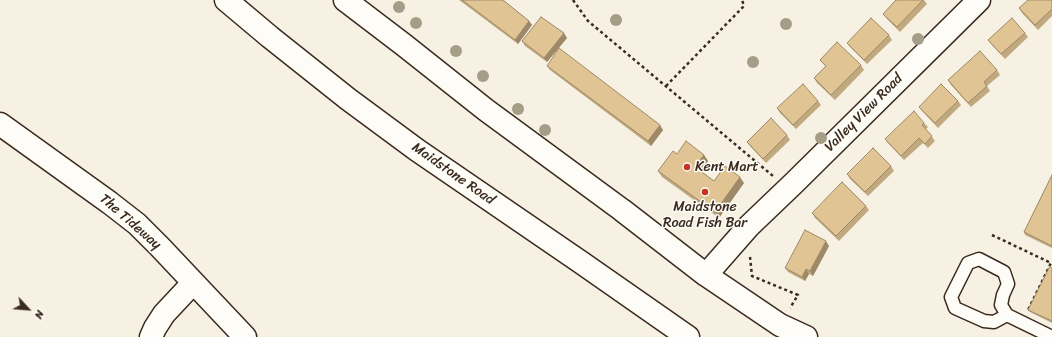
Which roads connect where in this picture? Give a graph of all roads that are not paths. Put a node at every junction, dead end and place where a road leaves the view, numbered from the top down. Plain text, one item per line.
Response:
1 (226, 0) edge
2 (345, 0) edge
3 (979, 0) edge
4 (0, 124) edge
5 (706, 275) junction
6 (193, 283) junction
7 (1007, 315) junction
8 (151, 337) edge
9 (245, 337) edge
10 (688, 337) edge
11 (806, 337) edge
12 (1052, 337) edge

1 - 10 street, Maidstone Road
2 - 5 street
3 - 5 street, Valley View Road
4 - 6 street, The Tideway
5 - 11 street
6 - 8 street
6 - 9 street, The Tideway
7 - 7 lane
7 - 12 lane

